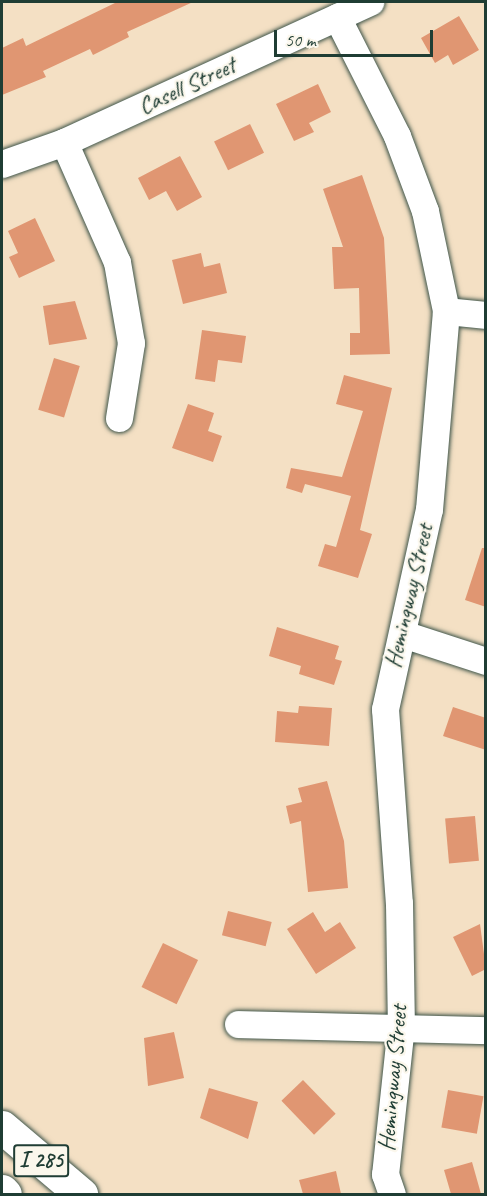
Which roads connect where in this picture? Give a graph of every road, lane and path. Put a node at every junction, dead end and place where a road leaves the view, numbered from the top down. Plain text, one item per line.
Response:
1 (369, 2) edge
2 (337, 17) junction
3 (64, 142) junction
4 (2, 165) edge
5 (446, 311) junction
6 (486, 315) edge
7 (119, 418) dead end
8 (403, 634) junction
9 (486, 661) edge
10 (238, 1024) dead end
11 (401, 1025) junction
12 (486, 1030) edge
13 (2, 1127) edge
14 (2, 1191) edge
15 (5, 1194) edge
16 (81, 1194) edge
17 (392, 1194) edge

1 - 2 street, Casell Street
2 - 3 street, Casell Street
2 - 5 street, Hemingway Street
3 - 4 street, Casell Street
3 - 7 street
5 - 6 street
5 - 8 street, Hemingway Street
8 - 9 street
8 - 11 street, Hemingway Street
10 - 11 street
11 - 12 street
11 - 17 street, Hemingway Street
13 - 16 highway, I 285
14 - 15 highway, I 285

